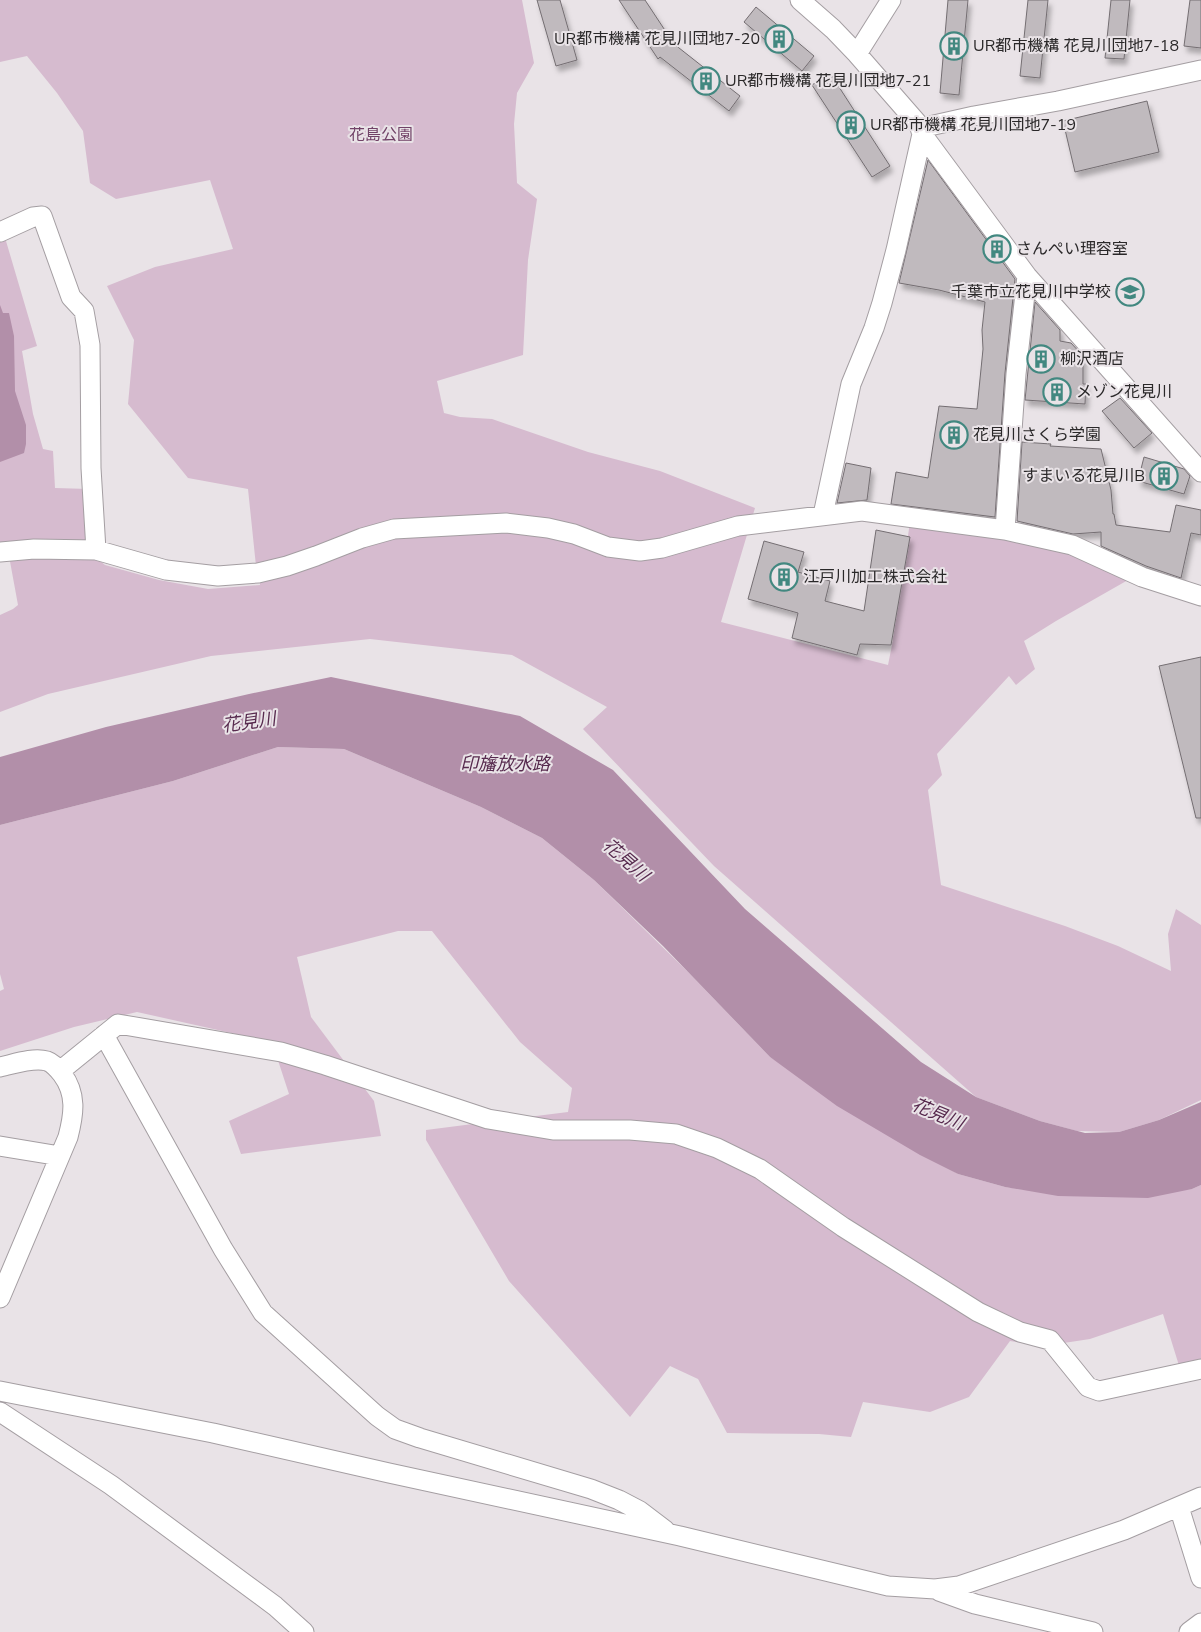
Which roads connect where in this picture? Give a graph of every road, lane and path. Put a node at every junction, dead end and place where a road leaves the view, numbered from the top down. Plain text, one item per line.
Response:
1 (800, 0) edge
2 (891, 0) edge
3 (857, 54) junction
4 (1201, 70) edge
5 (920, 129) junction
6 (0, 232) edge
7 (1027, 276) junction
8 (1201, 472) edge
9 (824, 515) junction
10 (1005, 530) junction
11 (96, 550) junction
12 (0, 552) edge
13 (1201, 596) edge
14 (104, 1035) junction
15 (0, 1067) edge
16 (60, 1071) junction
17 (0, 1146) edge
18 (60, 1156) junction
19 (0, 1298) edge
20 (1201, 1369) edge
21 (0, 1391) edge
22 (0, 1412) edge
23 (1201, 1497) edge
24 (1179, 1507) junction
25 (669, 1533) junction
26 (1201, 1578) edge
27 (935, 1589) junction
28 (1201, 1623) edge
29 (304, 1632) edge
30 (1093, 1632) edge
31 (1189, 1632) edge

1 - 3 street
2 - 3 street
3 - 5 street
4 - 5 street
5 - 7 street
5 - 9 street
6 - 11 street
7 - 8 street
7 - 10 street
9 - 10 street
9 - 11 street
10 - 13 street
11 - 12 street
14 - 16 street
14 - 20 street
14 - 25 street
15 - 16 street
16 - 18 street
17 - 18 street
18 - 19 street
21 - 25 street
22 - 29 street
23 - 24 street
24 - 26 street
24 - 27 street
25 - 27 street
27 - 30 street
28 - 31 street

